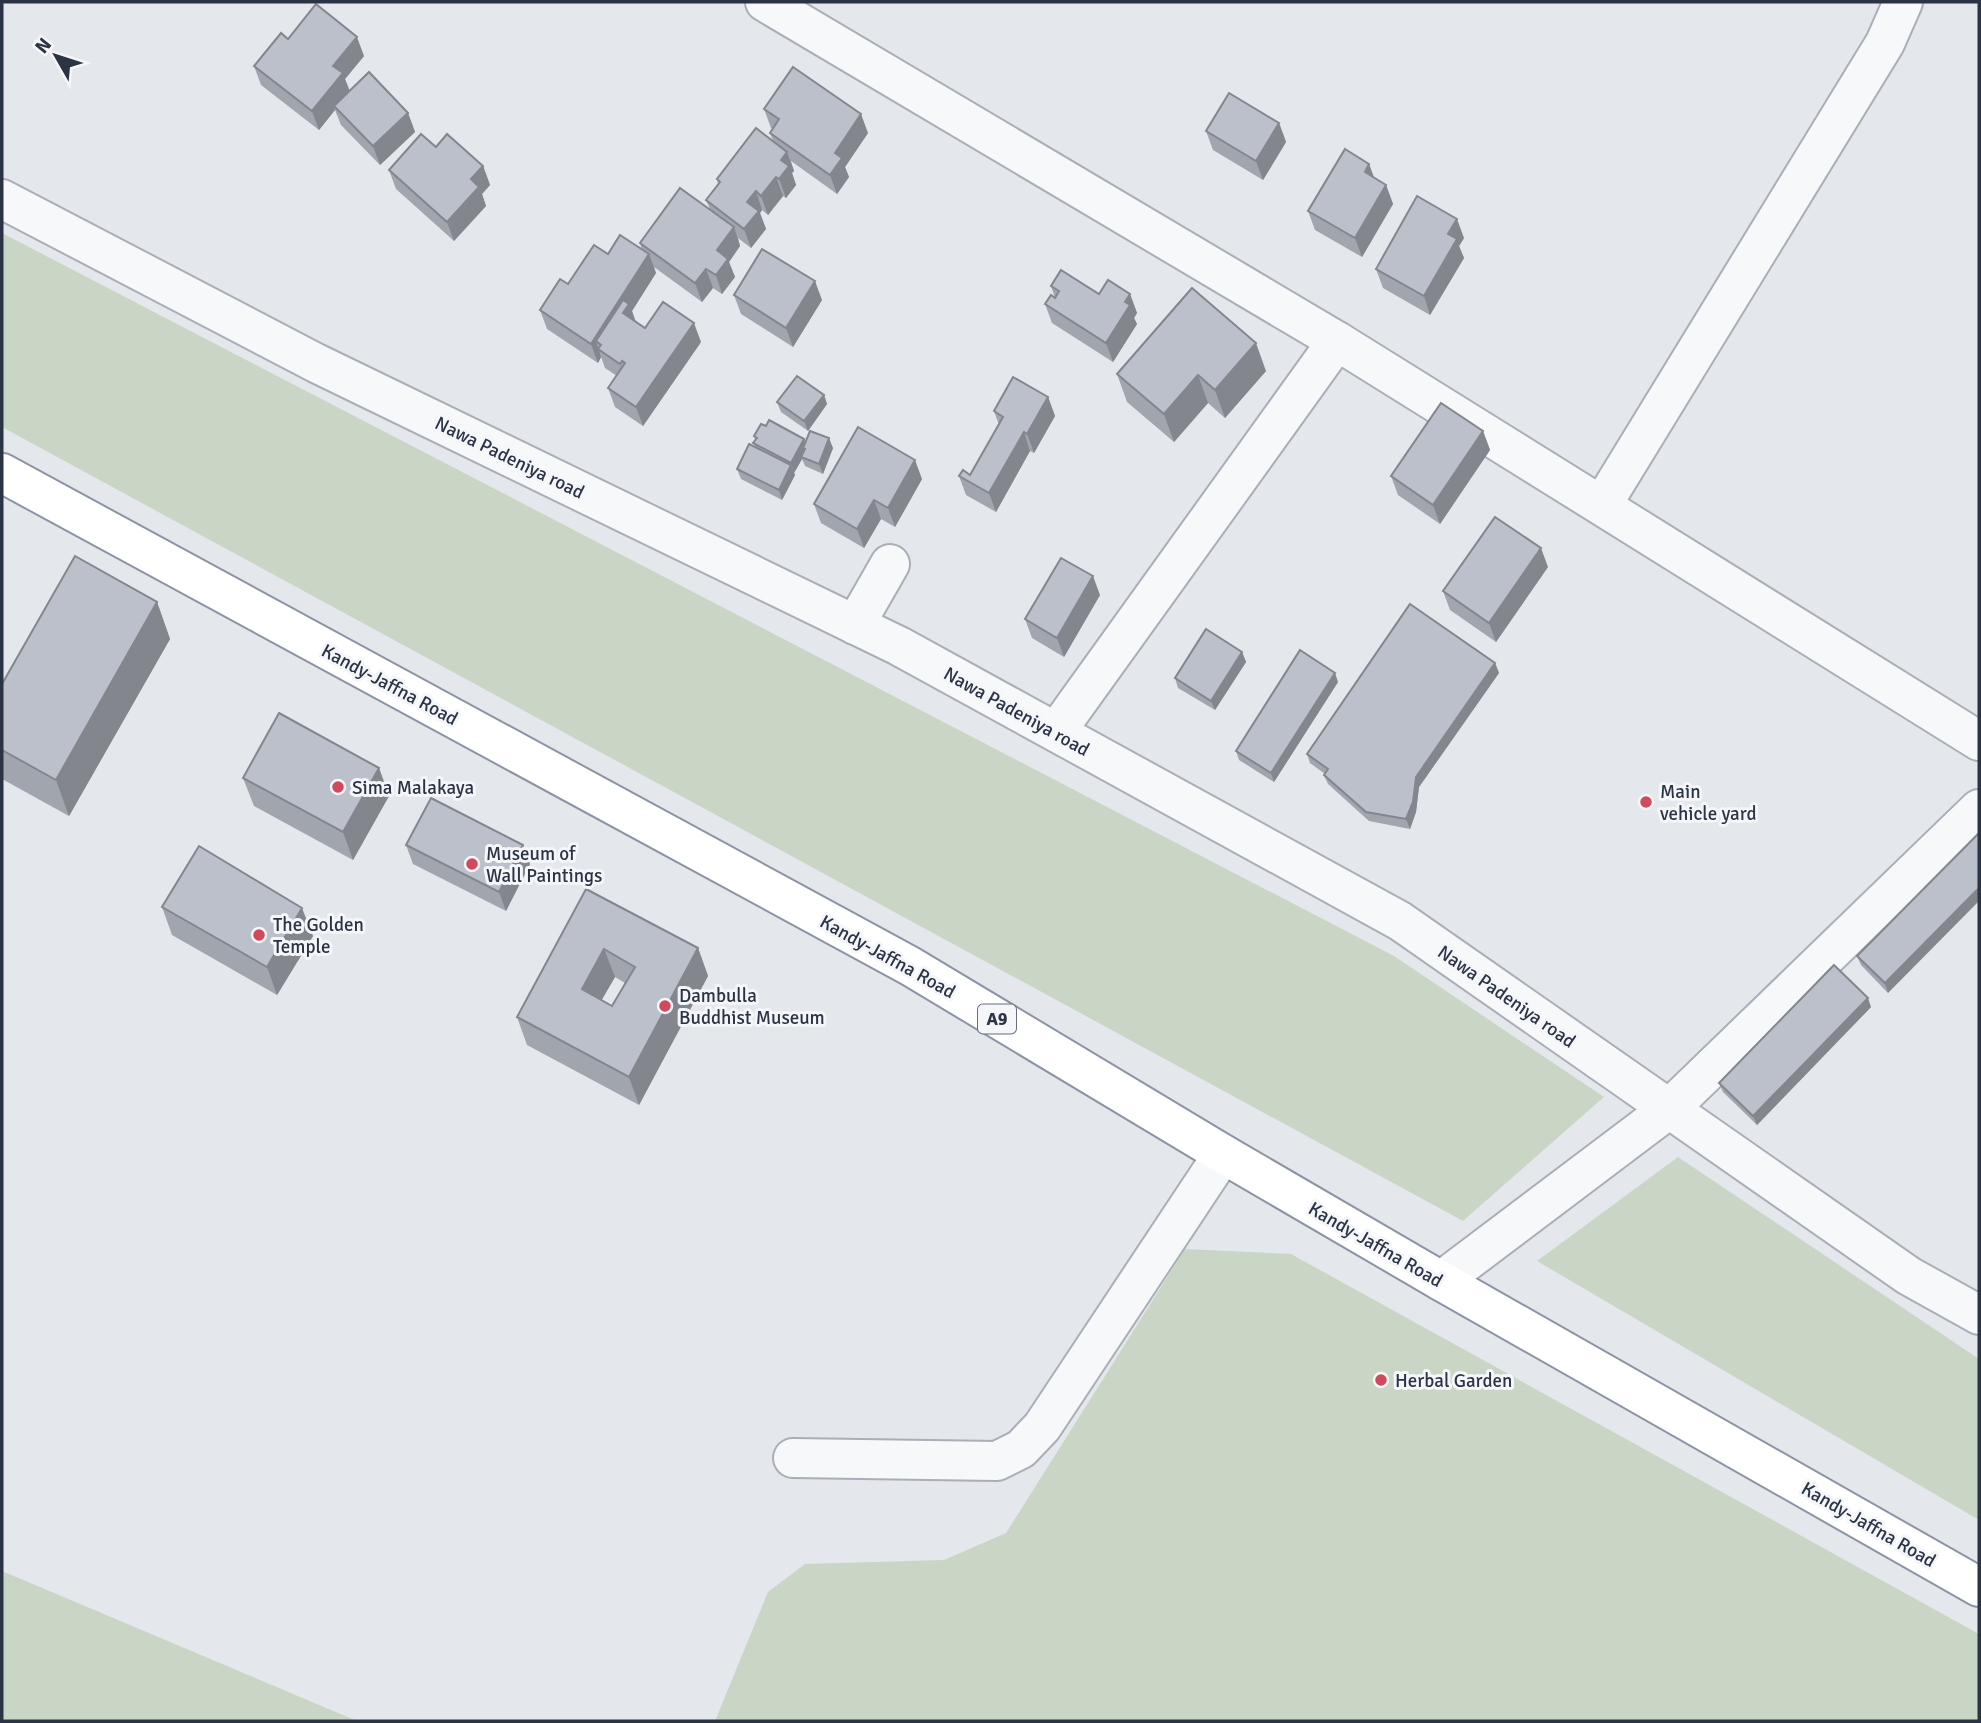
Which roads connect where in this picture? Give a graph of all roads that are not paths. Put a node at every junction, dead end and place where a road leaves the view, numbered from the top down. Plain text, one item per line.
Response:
1 (765, 2) edge
2 (1903, 2) edge
3 (2, 200) edge
4 (1337, 341) junction
5 (5, 483) edge
6 (1602, 505) junction
7 (890, 564) dead end
8 (855, 625) junction
9 (1056, 732) junction
10 (1979, 741) edge
11 (1979, 809) edge
12 (1669, 1108) junction
13 (1223, 1154) junction
14 (1441, 1282) junction
15 (1979, 1315) edge
16 (793, 1458) dead end
17 (1979, 1587) edge

1 - 4 street
2 - 6 street
3 - 8 street, Nawa Padeniya road
4 - 6 street
4 - 9 street
5 - 13 highway, Kandy-Jaffna Road / A9
6 - 10 street
7 - 8 street
8 - 9 street, Nawa Padeniya road
9 - 12 street, Nawa Padeniya road
11 - 12 street
12 - 14 street
12 - 15 street, Nawa Padeniya road
13 - 14 highway, Kandy-Jaffna Road / A9
13 - 16 street
14 - 17 highway, Kandy-Jaffna Road / A9

